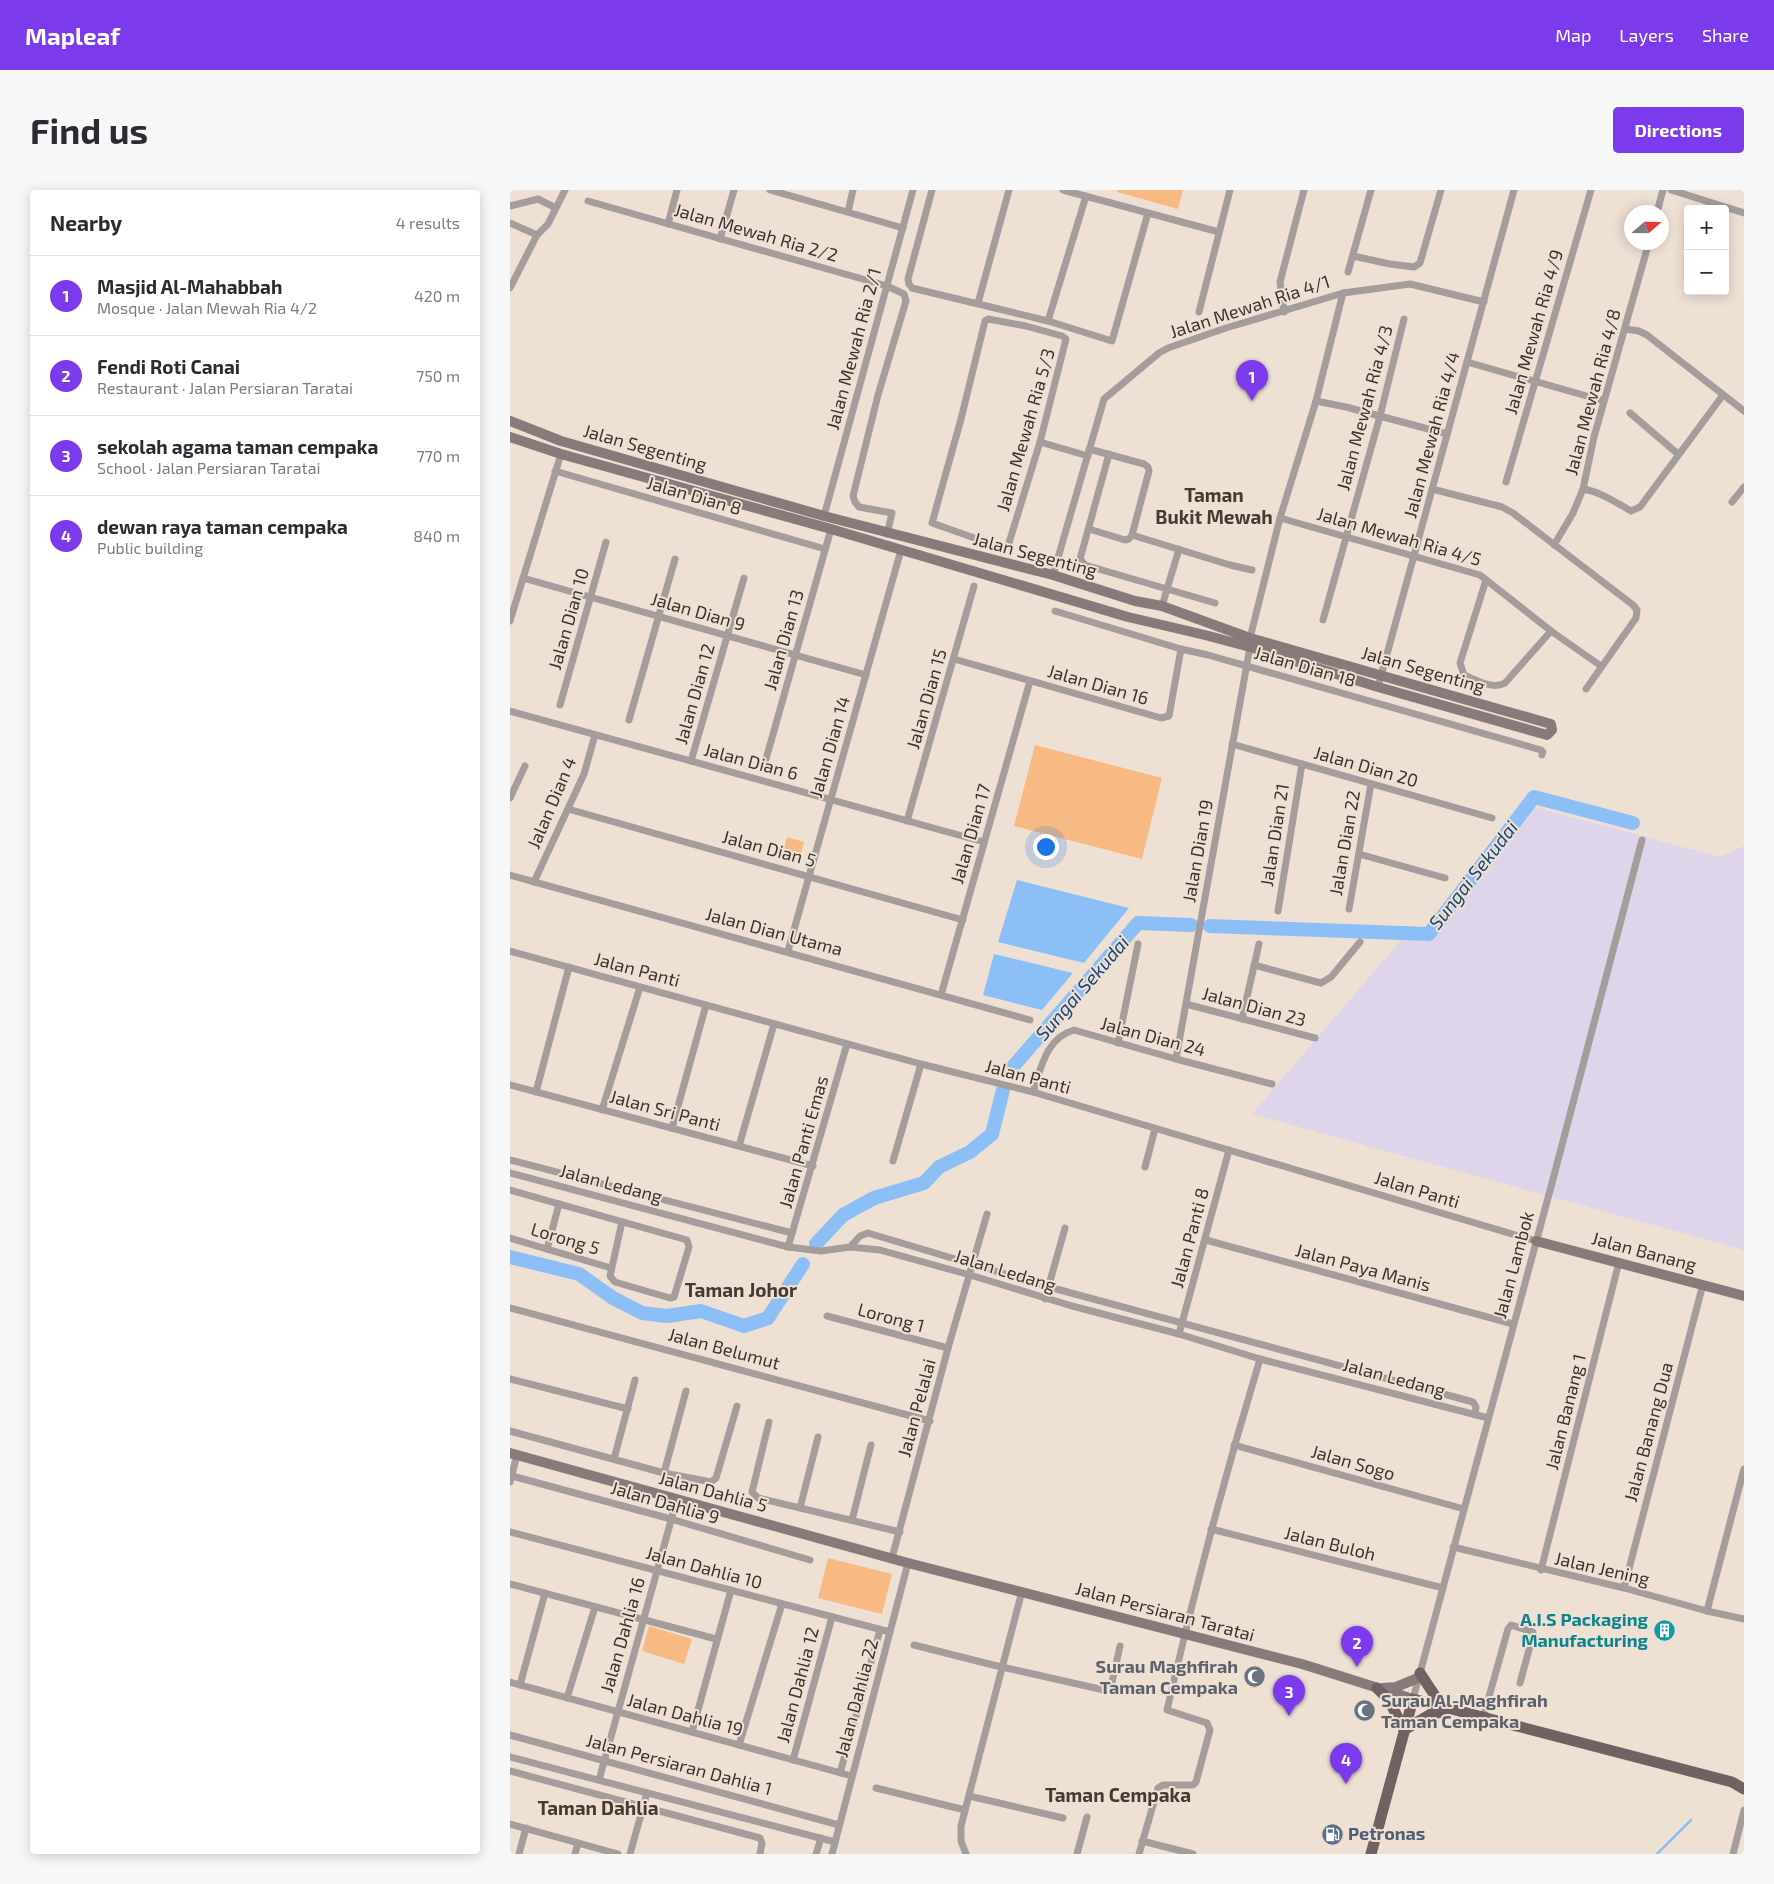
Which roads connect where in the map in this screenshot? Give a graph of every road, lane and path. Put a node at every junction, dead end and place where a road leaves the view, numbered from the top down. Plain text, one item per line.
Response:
1 (565, 190) edge
2 (677, 190) edge
3 (734, 190) edge
4 (770, 190) edge
5 (853, 190) edge
6 (913, 190) edge
7 (932, 190) edge
8 (1009, 190) edge
9 (1063, 190) edge
10 (1230, 190) edge
11 (1304, 190) edge
12 (1371, 190) edge
13 (1441, 190) edge
14 (1514, 190) edge
15 (1591, 190) edge
16 (1663, 190) edge
17 (1671, 190) edge
18 (794, 193) edge
19 (1086, 196) junction
20 (588, 201) dead end
21 (1659, 205) edge
22 (510, 206) edge
23 (556, 208) junction
24 (848, 212) junction
25 (1148, 213) junction
26 (1744, 213) edge
27 (510, 223) edge
28 (668, 224) junction
29 (903, 228) junction
30 (1219, 232) junction
31 (537, 235) junction
32 (720, 239) junction
33 (1647, 250) edge
34 (1353, 256) junction
35 (1348, 272) dead end
36 (887, 286) junction
37 (510, 288) edge
38 (1343, 292) junction
39 (1484, 302) junction
40 (978, 303) junction
41 (1199, 312) dead end
42 (1284, 312) junction
43 (1404, 319) dead end
44 (1048, 320) junction
45 (1625, 329) junction
46 (1467, 362) junction
47 (1535, 382) junction
48 (1723, 396) junction
49 (1316, 401) junction
50 (1604, 401) junction
51 (1744, 411) edge
52 (1630, 413) dead end
53 (1380, 416) junction
54 (510, 417) edge
55 (510, 421) edge
56 (534, 431) junction
57 (1447, 434) junction
58 (510, 437) edge
59 (1040, 442) junction
60 (1088, 453) junction
61 (561, 454) junction
62 (1109, 454) junction
63 (1678, 454) junction
64 (555, 472) junction
65 (1506, 482) dead end
66 (1744, 487) edge
67 (1432, 489) junction
68 (1583, 489) junction
69 (1732, 502) dead end
70 (824, 516) junction
71 (1280, 518) junction
72 (831, 529) junction
73 (1089, 529) junction
74 (887, 534) junction
75 (1132, 534) junction
76 (1346, 537) junction
77 (606, 542) dead end
78 (1554, 545) junction
79 (825, 549) junction
80 (1179, 549) junction
81 (901, 550) junction
82 (1414, 556) junction
83 (675, 558) dead end
84 (1252, 570) dead end
85 (1053, 576) junction
86 (523, 578) junction
87 (744, 578) dead end
88 (1486, 580) junction
89 (974, 586) dead end
90 (1090, 586) junction
91 (1167, 589) junction
92 (590, 597) junction
93 (1135, 601) junction
94 (1214, 602) dead end
95 (1084, 604) junction
96 (1162, 606) junction
97 (1055, 612) dead end
98 (658, 616) junction
99 (1134, 618) junction
100 (1323, 620) dead end
101 (510, 621) edge
102 (1551, 631) junction
103 (727, 636) junction
104 (1250, 643) junction
105 (1182, 649) junction
106 (795, 655) junction
107 (954, 659) junction
108 (1246, 666) junction
109 (1601, 666) junction
110 (866, 675) junction
111 (1382, 675) junction
112 (1030, 681) junction
113 (1378, 687) junction
114 (1586, 689) dead end
115 (560, 705) dead end
116 (510, 712) edge
117 (629, 720) dead end
118 (595, 735) junction
119 (1232, 744) junction
120 (1542, 755) dead end
121 (766, 759) dead end
122 (691, 761) junction
123 (1302, 764) junction
124 (525, 766) dead end
125 (1371, 784) junction
126 (510, 798) edge
127 (831, 799) junction
128 (568, 809) junction
129 (1492, 818) dead end
130 (908, 821) junction
131 (1642, 840) dead end
132 (984, 842) junction
133 (1359, 854) junction
134 (510, 875) edge
135 (809, 876) junction
136 (1446, 878) dead end
137 (534, 882) junction
138 (1349, 909) dead end
139 (1278, 911) dead end
140 (963, 920) junction
141 (1360, 942) dead end
142 (1138, 944) dead end
143 (1259, 944) dead end
144 (510, 951) edge
145 (788, 951) junction
146 (1254, 965) junction
147 (570, 967) junction
148 (640, 987) junction
149 (941, 995) junction
150 (1186, 1004) junction
151 (706, 1005) junction
152 (1242, 1019) junction
153 (1030, 1020) dead end
154 (774, 1024) junction
155 (1316, 1038) dead end
156 (1118, 1043) junction
157 (847, 1044) junction
158 (1176, 1060) junction
159 (921, 1064) junction
160 (1272, 1084) dead end
161 (510, 1085) edge
162 (536, 1092) junction
163 (1033, 1092) junction
164 (602, 1110) junction
165 (672, 1128) junction
166 (1155, 1129) junction
167 (739, 1146) junction
168 (1229, 1150) junction
169 (510, 1160) edge
170 (893, 1161) dead end
171 (813, 1166) junction
172 (1145, 1167) dead end
173 (510, 1173) edge
174 (618, 1188) junction
175 (510, 1190) edge
176 (614, 1201) junction
177 (559, 1204) junction
178 (987, 1214) dead end
179 (622, 1222) junction
180 (1066, 1228) dead end
181 (792, 1233) junction
182 (510, 1238) edge
183 (1206, 1240) junction
184 (1536, 1241) junction
185 (788, 1247) junction
186 (850, 1247) junction
187 (548, 1249) junction
188 (1619, 1262) junction
189 (973, 1265) junction
190 (611, 1272) junction
191 (970, 1275) junction
192 (1703, 1284) junction
193 (1049, 1287) junction
194 (1744, 1296) edge
195 (1045, 1299) junction
196 (510, 1308) edge
197 (827, 1316) dead end
198 (1182, 1323) junction
199 (1513, 1324) junction
200 (1179, 1334) junction
201 (948, 1348) junction
202 (1260, 1359) junction
203 (510, 1379) edge
204 (634, 1380) dead end
205 (686, 1391) dead end
206 (737, 1406) dead end
207 (628, 1409) junction
208 (1475, 1415) junction
209 (1488, 1418) junction
210 (930, 1421) junction
211 (768, 1422) dead end
212 (510, 1430) edge
213 (818, 1437) dead end
214 (871, 1445) dead end
215 (1234, 1445) junction
216 (514, 1454) edge
217 (614, 1459) junction
218 (1744, 1469) edge
219 (664, 1473) junction
220 (511, 1479) edge
221 (677, 1499) junction
222 (800, 1508) junction
223 (1464, 1510) junction
224 (671, 1519) junction
225 (852, 1520) junction
226 (1211, 1530) junction
227 (510, 1532) edge
228 (900, 1532) junction
229 (1453, 1547) junction
230 (892, 1558) junction
231 (810, 1560) dead end
232 (908, 1563) junction
233 (1541, 1570) junction
234 (657, 1571) junction
235 (510, 1584) edge
236 (1443, 1588) junction
237 (1624, 1588) junction
238 (731, 1590) junction
239 (1022, 1591) junction
240 (545, 1593) junction
241 (782, 1604) junction
242 (595, 1607) junction
243 (1707, 1611) junction
244 (832, 1617) junction
245 (1744, 1619) edge
246 (643, 1620) junction
247 (880, 1630) junction
248 (890, 1632) junction
249 (1184, 1634) junction
250 (716, 1639) junction
251 (914, 1645) dead end
252 (1120, 1646) dead end
253 (1002, 1667) junction
254 (1419, 1676) junction
255 (510, 1682) edge
256 (1520, 1683) dead end
257 (520, 1685) junction
258 (1377, 1688) junction
259 (567, 1698) junction
260 (1413, 1699) junction
261 (1448, 1709) junction
262 (617, 1712) junction
263 (1483, 1718) junction
264 (1404, 1730) junction
265 (692, 1732) junction
266 (510, 1735) edge
267 (739, 1745) junction
268 (510, 1757) edge
269 (604, 1760) junction
270 (793, 1760) junction
271 (510, 1771) edge
272 (840, 1772) junction
273 (852, 1776) junction
274 (598, 1780) junction
275 (1744, 1780) edge
276 (1732, 1782) junction
277 (876, 1788) dead end
278 (1744, 1789) edge
279 (647, 1793) junction
280 (969, 1796) junction
281 (643, 1807) junction
282 (966, 1810) junction
283 (1744, 1810) edge
284 (1087, 1817) dead end
285 (1063, 1818) dead end
286 (510, 1824) edge
287 (839, 1825) junction
288 (526, 1828) junction
289 (821, 1838) junction
290 (1142, 1841) junction
291 (835, 1842) junction
292 (578, 1843) junction
293 (519, 1854) edge
294 (575, 1854) edge
295 (618, 1854) edge
296 (630, 1854) edge
297 (760, 1854) edge
298 (816, 1854) edge
299 (832, 1854) edge
300 (966, 1854) edge
301 (1077, 1854) edge
302 (1139, 1854) edge
303 (1193, 1854) edge
304 (1371, 1854) edge
305 (1733, 1854) edge

1 - 23 street
2 - 28 street
3 - 32 street
4 - 18 street
5 - 24 street
6 - 29 street, Jalan Mewah Ria 2/1
7 - 40 street
8 - 40 street
9 - 19 street
10 - 30 street
11 - 42 street
12 - 34 street
13 - 34 street
14 - 39 street, Jalan Mewah Ria 4/4
15 - 47 street, Jalan Mewah Ria 4/9
16 - 21 street
17 - 26 street
18 - 24 street
19 - 25 street
19 - 44 street
20 - 28 street, Jalan Mewah Ria 2/2
22 - 23 street
23 - 31 street
24 - 29 street
25 - 30 street
25 - 44 street
27 - 31 street
28 - 32 street, Jalan Mewah Ria 2/2
29 - 36 street, Jalan Mewah Ria 2/1
30 - 41 street
31 - 37 street
32 - 36 street, Jalan Mewah Ria 2/2
33 - 45 street, Jalan Mewah Ria 4/8
34 - 35 street
36 - 70 street, Jalan Mewah Ria 2/1
36 - 74 street
38 - 39 street, Jalan Mewah Ria 4/1
38 - 42 street, Jalan Mewah Ria 4/1
38 - 49 street, Jalan Dian 19
39 - 46 street, Jalan Mewah Ria 4/4
40 - 44 street
42 - 60 street, Jalan Mewah Ria 4/1
43 - 53 street, Jalan Mewah Ria 4/3
45 - 48 street
45 - 50 street, Jalan Mewah Ria 4/8
46 - 47 street
46 - 57 street, Jalan Mewah Ria 4/4
47 - 50 street
47 - 65 street, Jalan Mewah Ria 4/9
48 - 51 street
48 - 63 street
49 - 53 street
49 - 71 street, Jalan Dian 19
50 - 68 street, Jalan Mewah Ria 4/8
52 - 63 street
53 - 57 street
53 - 76 street, Jalan Mewah Ria 4/3
54 - 56 street
55 - 56 street, Jalan Segenting
56 - 61 street
56 - 70 street, Jalan Segenting
57 - 67 street, Jalan Mewah Ria 4/4
58 - 61 street, Jalan Segenting
59 - 59 street, Jalan Mewah Ria 5/3
59 - 60 street
60 - 62 street
60 - 85 street, Jalan Mewah Ria 4/1
61 - 64 street
61 - 72 street, Jalan Segenting
62 - 73 street
62 - 75 street
63 - 68 street
64 - 79 street, Jalan Dian 8
64 - 86 street
66 - 69 street
67 - 78 street
67 - 82 street, Jalan Mewah Ria 4/4
68 - 78 street, Jalan Mewah Ria 4/8
70 - 74 street, Jalan Segenting
71 - 76 street, Jalan Mewah Ria 4/5
71 - 104 street, Jalan Dian 19
72 - 79 street, Jalan Dian 13
72 - 81 street, Jalan Segenting
73 - 75 street
73 - 91 street
74 - 85 street, Jalan Segenting
75 - 80 street
76 - 82 street, Jalan Mewah Ria 4/5
76 - 100 street, Jalan Mewah Ria 4/3
77 - 92 street, Jalan Dian 10
78 - 109 street
79 - 106 street, Jalan Dian 13
80 - 84 street
80 - 91 street
81 - 95 street, Jalan Segenting
81 - 110 street, Jalan Dian 14
82 - 88 street, Jalan Mewah Ria 4/5
82 - 111 street, Jalan Mewah Ria 4/4
83 - 98 street
85 - 90 street, Jalan Segenting
86 - 92 street, Jalan Dian 9
86 - 101 street
87 - 103 street, Jalan Dian 12
88 - 102 street, Jalan Mewah Ria 4/5
88 - 102 street
89 - 107 street, Jalan Dian 15
90 - 93 street, Jalan Segenting
90 - 95 street
91 - 94 street
91 - 96 street
92 - 98 street, Jalan Dian 9
92 - 115 street, Jalan Dian 10
93 - 96 street, Jalan Segenting
93 - 99 street
95 - 99 street, Jalan Segenting
96 - 104 street, Jalan Segenting
97 - 105 street, Jalan Dian 18
98 - 103 street, Jalan Dian 9
98 - 117 street
99 - 104 street, Jalan Segenting
102 - 109 street, Jalan Mewah Ria 4/5
103 - 106 street, Jalan Dian 9
103 - 122 street, Jalan Dian 12
104 - 108 street, Jalan Dian 19
104 - 111 street, Jalan Segenting
104 - 113 street, Jalan Segenting
105 - 108 street, Jalan Dian 18
105 - 112 street, Jalan Dian 16
106 - 110 street, Jalan Dian 9
106 - 121 street, Jalan Dian 13
107 - 112 street, Jalan Dian 16
107 - 130 street, Jalan Dian 15
108 - 119 street, Jalan Dian 19
108 - 120 street, Jalan Dian 18
109 - 114 street
110 - 127 street, Jalan Dian 14
111 - 113 street, Jalan Mewah Ria 4/4
111 - 113 street, Jalan Segenting
112 - 132 street, Jalan Dian 17
116 - 118 street, Jalan Dian 6
118 - 122 street, Jalan Dian 6
118 - 128 street, Jalan Dian 4
119 - 123 street, Jalan Dian 20
119 - 150 street, Jalan Dian 19
122 - 127 street, Jalan Dian 6
123 - 125 street, Jalan Dian 20
123 - 139 street, Jalan Dian 21
124 - 126 street
125 - 129 street, Jalan Dian 20
125 - 133 street, Jalan Dian 22
127 - 130 street, Jalan Dian 6
127 - 135 street, Jalan Dian 14
128 - 135 street, Jalan Dian 5
128 - 137 street, Jalan Dian 4
130 - 132 street, Jalan Dian 6
131 - 184 street, Jalan Lambok
132 - 140 street, Jalan Dian 17
133 - 136 street
133 - 138 street, Jalan Dian 22
134 - 137 street, Jalan Dian Utama
135 - 140 street, Jalan Dian 5
135 - 145 street, Jalan Dian 14
137 - 145 street, Jalan Dian Utama
140 - 149 street, Jalan Dian 17
141 - 146 street
142 - 156 street
143 - 146 street
144 - 147 street, Jalan Panti
145 - 149 street, Jalan Dian Utama
146 - 152 street
147 - 148 street, Jalan Panti
147 - 162 street
148 - 151 street, Jalan Panti
148 - 164 street
149 - 153 street, Jalan Dian Utama
150 - 152 street, Jalan Dian 23
150 - 158 street, Jalan Dian 19
151 - 154 street, Jalan Panti
151 - 165 street
152 - 155 street, Jalan Dian 23
154 - 157 street, Jalan Panti
154 - 167 street
156 - 158 street, Jalan Dian 24
156 - 163 street, Jalan Dian 24
157 - 159 street, Jalan Panti
157 - 171 street, Jalan Panti Emas
158 - 160 street, Jalan Dian 24
159 - 163 street, Jalan Panti
159 - 170 street
161 - 162 street, Jalan Sri Panti
162 - 164 street, Jalan Sri Panti
163 - 166 street, Jalan Panti
164 - 165 street, Jalan Sri Panti
165 - 167 street, Jalan Sri Panti
166 - 168 street, Jalan Panti
166 - 172 street
167 - 171 street, Jalan Sri Panti
168 - 183 street, Jalan Panti 8
168 - 184 street, Jalan Panti
169 - 174 street
171 - 181 street, Jalan Panti Emas
173 - 176 street, Jalan Ledang
174 - 176 street
174 - 181 street
175 - 177 street
176 - 185 street, Jalan Ledang
177 - 179 street
177 - 187 street
178 - 189 street, Jalan Pelalai
179 - 190 street
179 - 190 street, Lorong 5
180 - 193 street
181 - 185 street, Jalan Panti Emas
182 - 187 street, Lorong 5
183 - 198 street, Jalan Panti 8
183 - 199 street, Jalan Paya Manis
184 - 188 street, Jalan Banang
184 - 199 street, Jalan Lambok
185 - 186 street, Jalan Ledang
186 - 189 street
186 - 191 street, Jalan Ledang
187 - 190 street, Lorong 5
188 - 192 street, Jalan Banang
188 - 233 street, Jalan Banang 1
189 - 191 street, Jalan Pelalai
189 - 193 street
191 - 195 street, Jalan Ledang
191 - 201 street, Jalan Pelalai
192 - 194 street, Jalan Banang
192 - 237 street, Jalan Banang Dua
193 - 195 street
193 - 198 street
195 - 200 street, Jalan Ledang
196 - 210 street, Jalan Belumut
197 - 201 street, Lorong 1
198 - 200 street, Jalan Panti 8
198 - 208 street
199 - 209 street, Jalan Lambok
200 - 202 street, Jalan Ledang
201 - 210 street, Jalan Pelalai
202 - 208 street, Jalan Ledang
202 - 215 street
203 - 207 street
204 - 207 street
205 - 219 street
206 - 219 street, Jalan Dahlia 5
207 - 217 street
208 - 209 street, Jalan Ledang
209 - 223 street, Jalan Lambok
210 - 228 street, Jalan Pelalai
211 - 222 street
212 - 217 street, Jalan Dahlia 5
213 - 222 street
214 - 225 street
215 - 223 street, Jalan Sogo
215 - 226 street
216 - 220 street
216 - 221 street, Jalan Dahlia 5
217 - 219 street, Jalan Dahlia 5
218 - 243 street
220 - 224 street, Jalan Dahlia 9
221 - 224 street, Jalan Dahlia 16
221 - 230 street, Jalan Dahlia 5
222 - 225 street
223 - 229 street, Jalan Lambok
224 - 231 street, Jalan Dahlia 9
224 - 234 street, Jalan Dahlia 16
225 - 228 street
226 - 236 street, Jalan Buloh
226 - 249 street
227 - 234 street, Jalan Dahlia 10
228 - 230 street, Jalan Pelalai
229 - 233 street, Jalan Jening
229 - 236 street, Jalan Lambok
230 - 232 street, Jalan Dahlia 5
232 - 239 street, Jalan Persiaran Taratai
232 - 248 street, Jalan Dahlia 22
233 - 237 street, Jalan Jening
234 - 238 street, Jalan Dahlia 10
234 - 246 street, Jalan Dahlia 16
235 - 240 street
236 - 254 street, Jalan Lambok
237 - 243 street, Jalan Jening
238 - 241 street, Jalan Dahlia 10
238 - 250 street
239 - 249 street, Jalan Persiaran Taratai
239 - 253 street
240 - 242 street
240 - 257 street
241 - 244 street, Jalan Dahlia 10
241 - 267 street
242 - 246 street
242 - 259 street
243 - 245 street, Jalan Jening
244 - 247 street, Jalan Dahlia 10
244 - 270 street, Jalan Dahlia 12
246 - 250 street
246 - 262 street, Jalan Dahlia 16
247 - 248 street, Jalan Dahlia 10
247 - 272 street
248 - 273 street, Jalan Dahlia 22
249 - 258 street, Jalan Persiaran Taratai
249 - 290 street
250 - 265 street
251 - 253 street
252 - 253 street
253 - 280 street
254 - 258 street
254 - 260 street, Jalan Lambok
254 - 261 main road
255 - 257 street, Jalan Dahlia 19
256 - 263 street
257 - 259 street, Jalan Dahlia 19
258 - 260 street, Jalan Persiaran Taratai
258 - 264 main road
259 - 262 street, Jalan Dahlia 19
260 - 261 main road
260 - 264 main road
261 - 263 main road
261 - 264 main road
262 - 265 street, Jalan Dahlia 19
262 - 269 street, Jalan Dahlia 16
263 - 276 main road
264 - 304 main road
265 - 267 street, Jalan Dahlia 19
266 - 269 street, Jalan Persiaran Dahlia 1
267 - 270 street, Jalan Dahlia 19
268 - 274 street, Jalan Persiaran Dahlia 1
269 - 274 street, Jalan Dahlia 16
269 - 287 street, Jalan Persiaran Dahlia 1
270 - 272 street, Jalan Dahlia 19
271 - 281 street
272 - 273 street, Jalan Dahlia 19
273 - 287 street, Jalan Dahlia 22
274 - 279 street, Jalan Persiaran Dahlia 1
275 - 276 main road
276 - 278 main road
277 - 282 street
279 - 281 street
279 - 289 street, Jalan Persiaran Dahlia 1
280 - 282 street
280 - 285 street
281 - 296 street
281 - 297 street
282 - 300 street
283 - 305 street
284 - 301 street
286 - 288 street
287 - 291 street, Jalan Dahlia 22
288 - 292 street
288 - 293 street
289 - 291 street, Jalan Persiaran Dahlia 1
289 - 298 street
290 - 302 street
290 - 303 street
291 - 299 street, Jalan Dahlia 22
292 - 294 street
292 - 295 street

